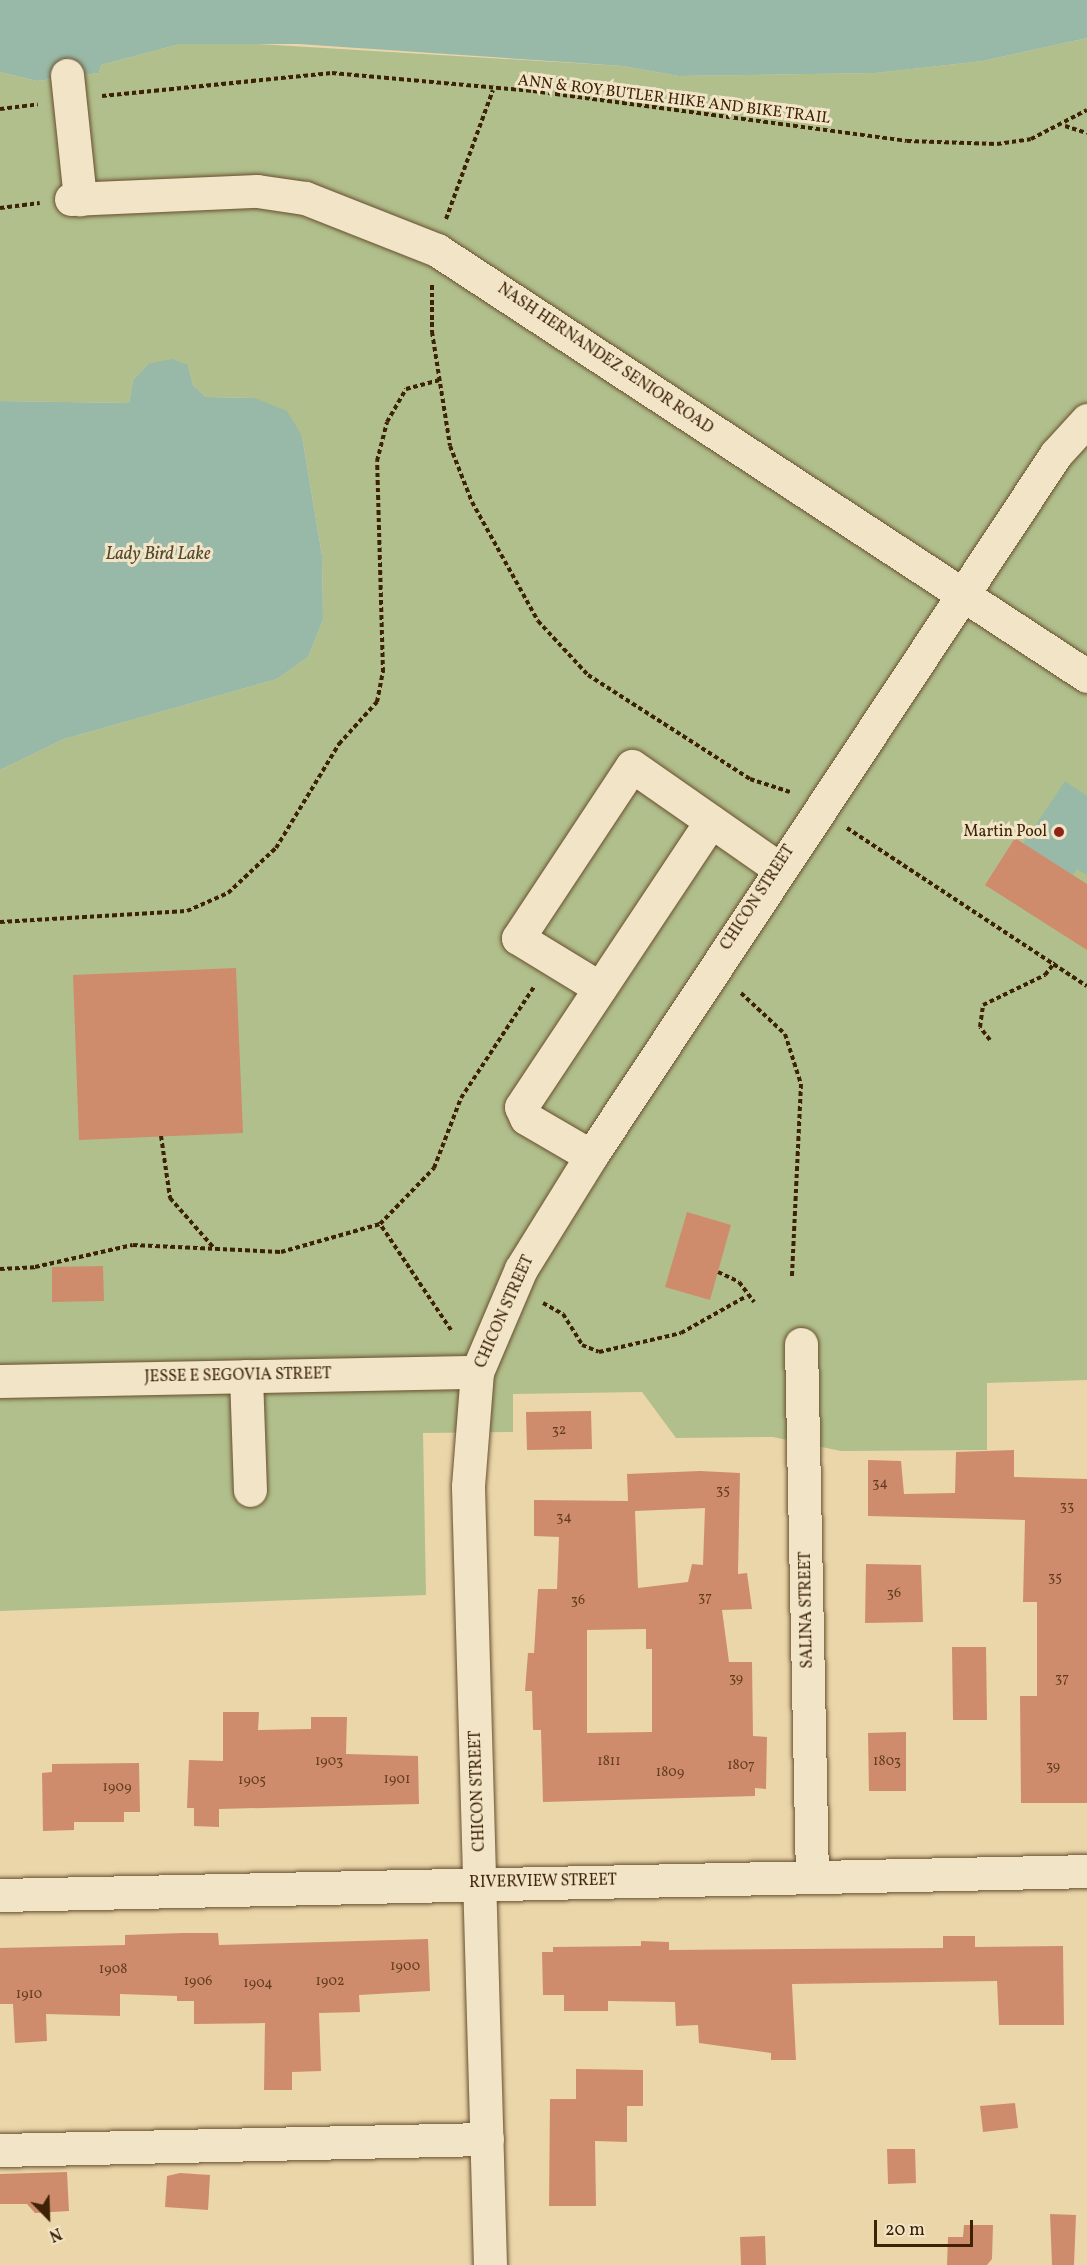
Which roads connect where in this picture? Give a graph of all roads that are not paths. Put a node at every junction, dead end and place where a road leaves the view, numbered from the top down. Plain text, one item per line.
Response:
1 (68, 88) road end
2 (1087, 420) edge
3 (964, 595) junction
4 (1087, 676) edge
5 (711, 821) junction
6 (778, 868) junction
7 (600, 988) junction
8 (591, 1156) junction
9 (801, 1344) dead end
10 (477, 1372) junction
11 (246, 1376) junction
12 (0, 1381) edge
13 (250, 1490) dead end
14 (1087, 1871) edge
15 (812, 1877) junction
16 (481, 1883) junction
17 (0, 1894) edge
18 (488, 2139) junction
19 (0, 2150) edge
20 (490, 2265) edge

1 - 3 street, NASH HERNANDEZ SENIOR ROAD
2 - 3 street, CHICON STREET
3 - 4 street, NASH HERNANDEZ SENIOR ROAD
3 - 6 street, CHICON STREET
5 - 6 street
5 - 7 street
5 - 7 street
6 - 8 street, CHICON STREET
7 - 8 street
8 - 10 street, CHICON STREET
9 - 15 street, SALINA STREET
10 - 11 street, JESSE E SEGOVIA STREET
10 - 16 street, CHICON STREET
11 - 12 street, JESSE E SEGOVIA STREET
11 - 13 street
14 - 15 street, RIVERVIEW STREET
15 - 16 street, RIVERVIEW STREET
16 - 17 street, RIVERVIEW STREET
16 - 18 street, CHICON STREET
18 - 19 street
18 - 20 street, CHICON STREET

